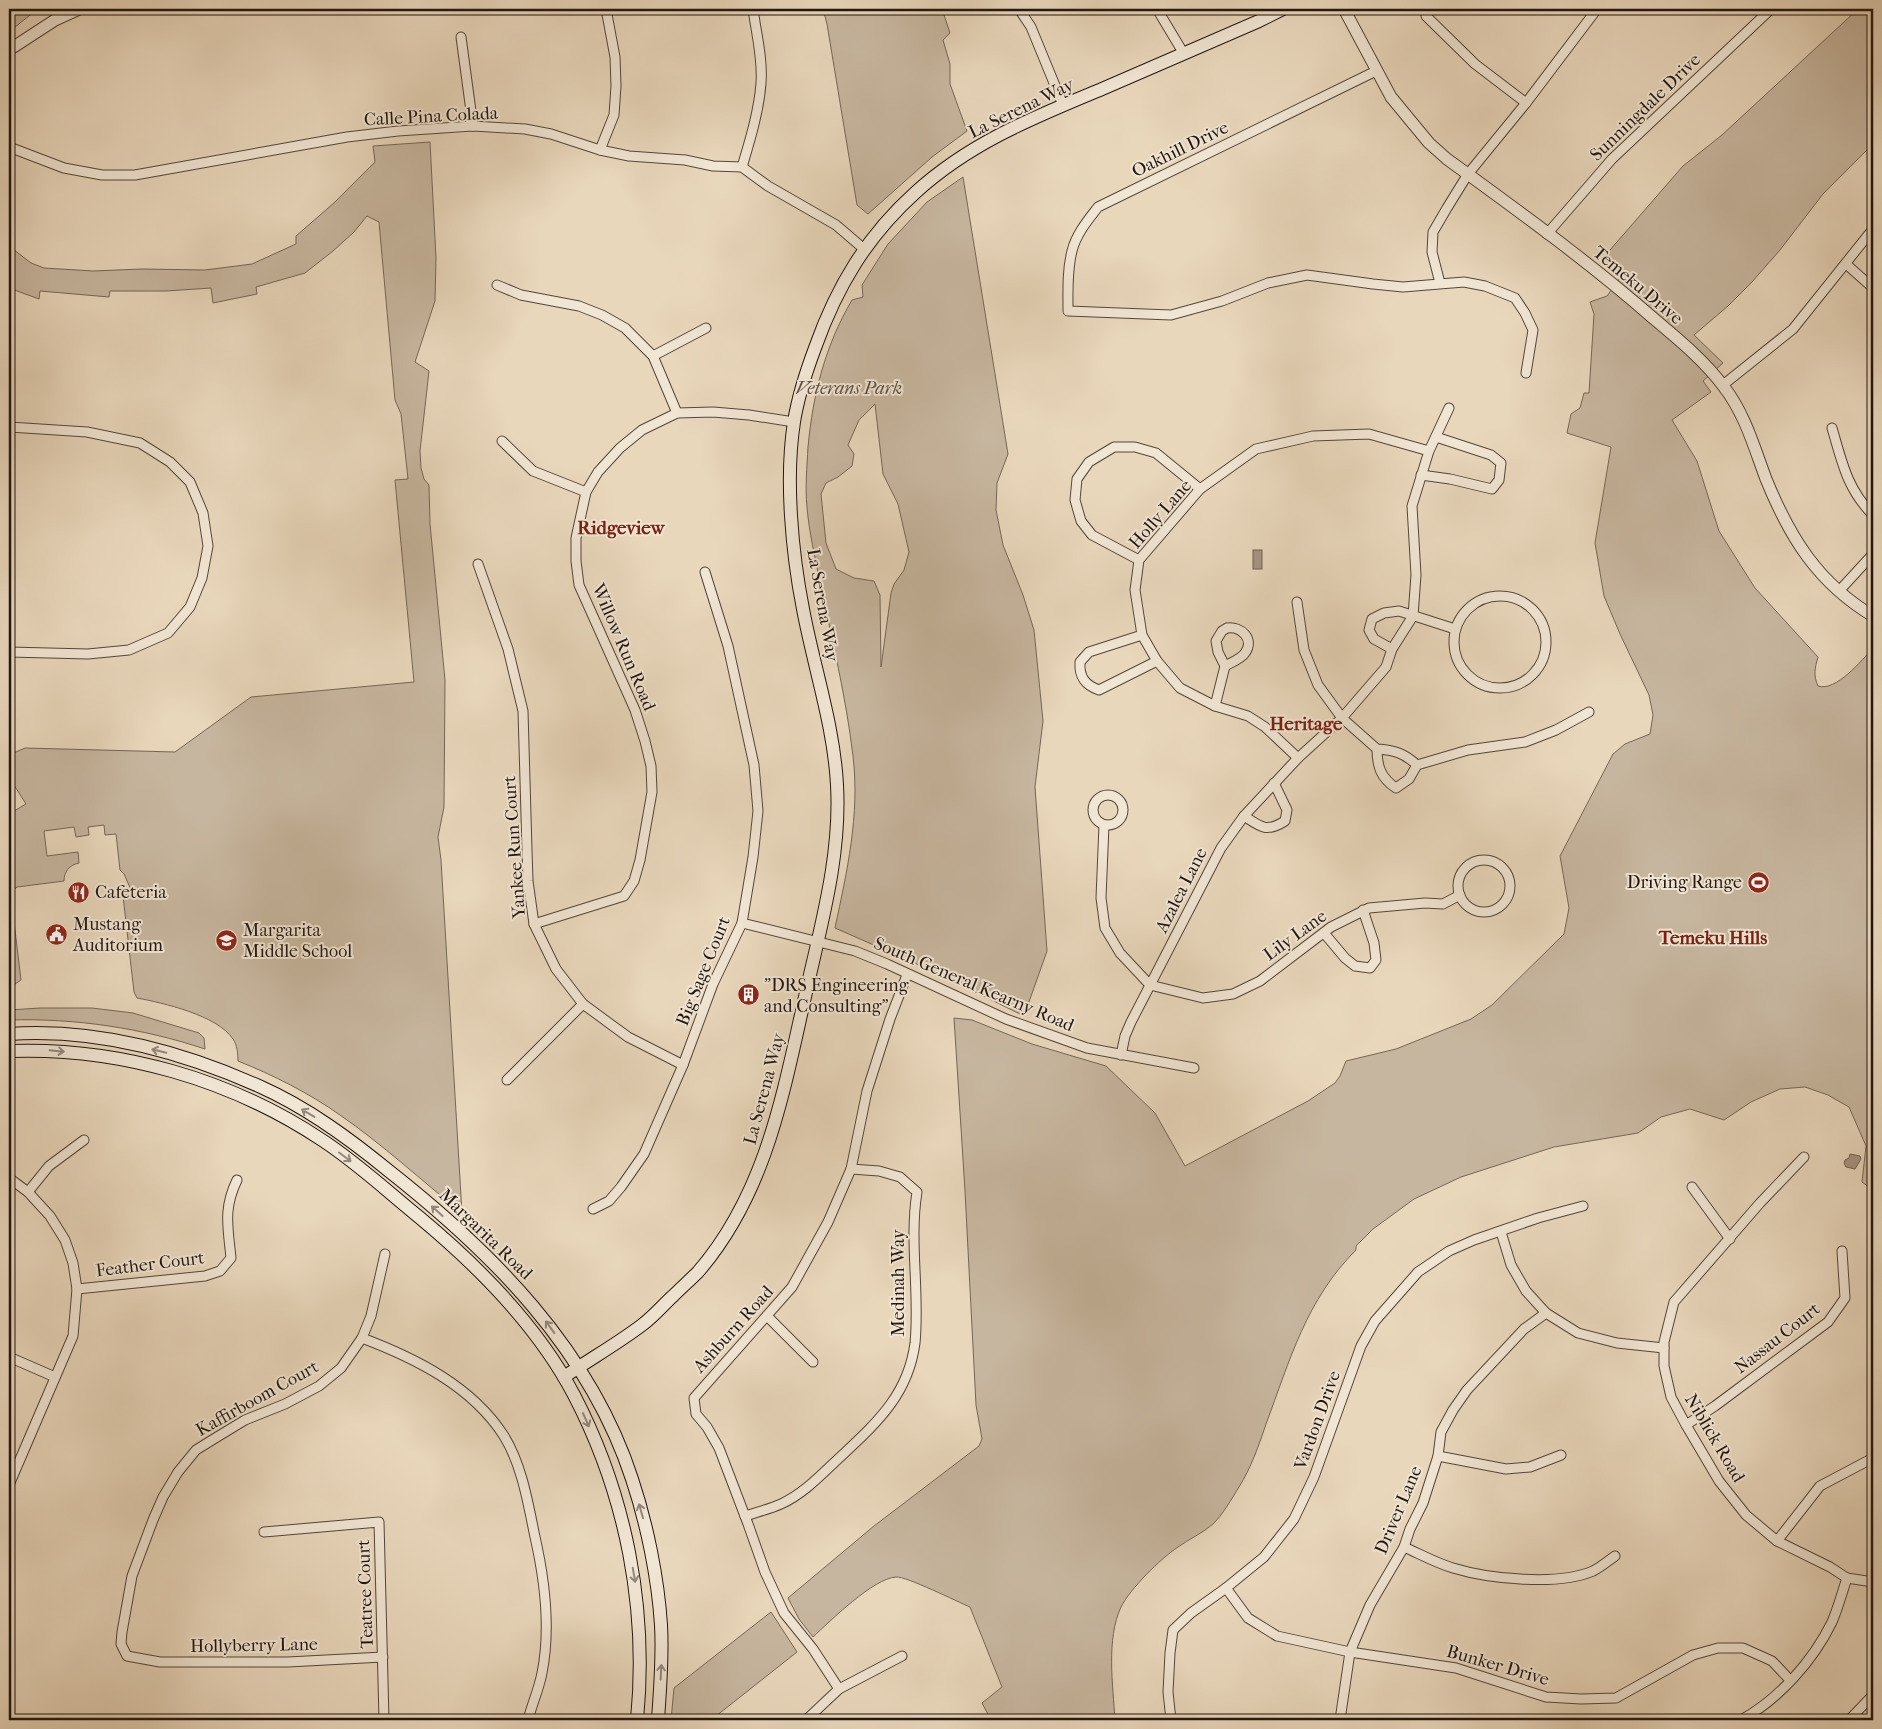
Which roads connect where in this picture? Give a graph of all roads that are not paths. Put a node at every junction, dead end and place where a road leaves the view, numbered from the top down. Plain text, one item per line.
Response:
1 (79, 9) edge
2 (606, 9) edge
3 (753, 9) edge
4 (1020, 9) edge
5 (1157, 9) edge
6 (1283, 9) edge
7 (1344, 9) edge
8 (1597, 9) edge
9 (1771, 9) edge
10 (1426, 16) dead end
11 (461, 37) dead end
12 (9, 50) edge
13 (1184, 54) junction
14 (1376, 71) junction
15 (1526, 104) junction
16 (1063, 105) junction
17 (473, 126) junction
18 (9, 147) edge
19 (600, 150) junction
20 (742, 167) junction
21 (1468, 174) junction
22 (1873, 229) edge
23 (1547, 234) junction
24 (864, 249) junction
25 (1846, 264) junction
26 (1440, 283) junction
27 (496, 285) dead end
28 (1873, 288) edge
29 (706, 328) dead end
30 (653, 356) junction
31 (1526, 373) dead end
32 (1723, 385) junction
33 (1449, 408) dead end
34 (677, 413) junction
35 (794, 422) junction
36 (9, 426) edge
37 (1832, 428) dead end
38 (1436, 437) junction
39 (502, 441) dead end
40 (1429, 451) junction
41 (1421, 475) junction
42 (1200, 490) junction
43 (586, 492) junction
44 (1873, 515) edge
45 (1873, 554) edge
46 (1139, 560) junction
47 (478, 564) dead end
48 (705, 572) dead end
49 (1839, 591) junction
50 (1297, 602) dead end
51 (1413, 616) junction
52 (1873, 616) edge
53 (1455, 630) junction
54 (1142, 635) junction
55 (1392, 649) junction
56 (9, 652) edge
57 (1157, 661) junction
58 (1225, 666) dead end
59 (1215, 706) junction
60 (1589, 712) dead end
61 (1342, 718) junction
62 (1377, 749) junction
63 (1298, 758) junction
64 (1417, 765) junction
65 (1274, 783) junction
66 (1244, 816) junction
67 (1104, 825) dead end
68 (1460, 895) junction
69 (1363, 910) junction
70 (742, 923) junction
71 (534, 924) junction
72 (1324, 933) junction
73 (817, 942) junction
74 (907, 974) junction
75 (1150, 985) junction
76 (583, 1004) junction
77 (9, 1034) edge
78 (9, 1051) edge
79 (1121, 1055) junction
80 (682, 1065) junction
81 (1194, 1068) dead end
82 (507, 1080) dead end
83 (84, 1140) dead end
84 (1804, 1157) dead end
85 (850, 1169) junction
86 (9, 1178) edge
87 (237, 1180) dead end
88 (1692, 1186) dead end
89 (28, 1192) junction
90 (1583, 1206) dead end
91 (593, 1209) dead end
92 (1501, 1232) junction
93 (1730, 1239) junction
94 (1842, 1251) dead end
95 (385, 1254) dead end
96 (77, 1289) junction
97 (1546, 1313) junction
98 (767, 1316) junction
99 (362, 1338) junction
100 (1664, 1348) junction
101 (9, 1357) edge
102 (814, 1362) dead end
103 (578, 1367) junction
104 (55, 1377) junction
105 (564, 1377) junction
106 (1686, 1425) junction
107 (1562, 1454) dead end
108 (1438, 1456) junction
109 (1873, 1458) edge
110 (9, 1485) edge
111 (745, 1516) junction
112 (264, 1532) dead end
113 (1777, 1542) junction
114 (1404, 1547) junction
115 (1615, 1556) dead end
116 (1847, 1578) junction
117 (1873, 1582) edge
118 (1226, 1588) junction
119 (1350, 1652) junction
120 (126, 1656) joint
121 (902, 1656) dead end
122 (383, 1657) junction
123 (1790, 1680) junction
124 (839, 1688) junction
125 (1873, 1694) edge
126 (384, 1720) edge
127 (528, 1720) edge
128 (637, 1720) edge
129 (658, 1720) edge
130 (806, 1720) edge
131 (1170, 1720) edge
132 (1340, 1720) edge
133 (1741, 1720) edge
134 (1849, 1720) edge

1 - 12 street
2 - 19 street
3 - 20 street
4 - 16 street
5 - 13 street
6 - 13 main road, La Serena Way
7 - 14 street, Temeku Drive
8 - 15 street
9 - 23 street, Sunningdale Drive
10 - 15 street
11 - 17 street
13 - 16 main road, La Serena Way
14 - 21 street, Temeku Drive
14 - 26 street, Oakhill Drive
15 - 21 street
16 - 24 main road, La Serena Way
17 - 18 street, Calle Pina Colada
17 - 19 street, Calle Pina Colada
19 - 20 street, Calle Pina Colada
20 - 24 street
21 - 23 street, Temeku Drive
21 - 26 street
22 - 25 street
23 - 32 street, Temeku Drive
24 - 35 main road, La Serena Way
25 - 28 street
25 - 32 street
26 - 31 street
27 - 30 street
29 - 30 street
30 - 34 street
32 - 49 street, Temeku Drive
33 - 38 street
34 - 35 street, Willow Run Road
34 - 43 street, Willow Run Road
35 - 73 main road, La Serena Way
36 - 56 street
37 - 44 street
38 - 40 street
38 - 41 street
39 - 43 street
40 - 41 street
40 - 42 street, Holly Lane
41 - 51 street
42 - 46 street, Holly Lane
42 - 46 street
43 - 71 street, Willow Run Road
45 - 49 street
46 - 54 street, Holly Lane
47 - 71 street, Yankee Run Court
48 - 70 street, Big Sage Court
49 - 52 street, Temeku Drive
50 - 61 street
51 - 53 street
51 - 55 street
51 - 55 street
53 - 53 street
54 - 57 street, Holly Lane
54 - 57 street
55 - 61 street
57 - 59 street, Holly Lane
58 - 59 street
59 - 63 street, Holly Lane
60 - 64 street
61 - 62 street
61 - 63 street
62 - 64 street
62 - 64 street
63 - 65 street, Azalea Lane
65 - 66 street, Azalea Lane
65 - 66 street
66 - 75 street, Azalea Lane
67 - 75 street
68 - 68 street
68 - 69 street, Lily Lane
69 - 72 street, Lily Lane
69 - 72 street
70 - 73 street, South General Kearny Road
70 - 80 street, Big Sage Court
71 - 76 street, Yankee Run Court
72 - 75 street, Lily Lane
73 - 74 street, South General Kearny Road
73 - 103 main road, La Serena Way
74 - 79 street, South General Kearny Road
74 - 85 street, Ashburn Road
75 - 79 street, Azalea Lane
76 - 80 street, Yankee Run Court
76 - 82 street
103 -> 77 main road, Margarita Road
78 -> 105 main road, Margarita Road
79 - 81 street, South General Kearny Road
80 - 91 street, Big Sage Court
83 - 89 street
84 - 93 street, Niblick Road
85 - 98 street, Ashburn Road
85 - 111 street, Medinah Way
86 - 89 street
87 - 96 street, Feather Court
88 - 93 street
89 - 96 street
90 - 92 street, Vardon Drive
92 - 97 street
92 - 118 street, Vardon Drive
93 - 100 street, Niblick Road
94 - 106 street, Nassau Court
95 - 99 street, Kaffirboom Court
96 - 104 street
97 - 100 street
97 - 108 street, Driver Lane
98 - 102 street
98 - 111 street, Ashburn Road
99 - 120 street, Kaffirboom Court
99 - 127 street
100 - 106 street, Niblick Road
101 - 104 street
103 - 105 main road, La Serena Way
129 -> 103 main road, Margarita Road
104 - 110 street
105 -> 128 main road, Margarita Road
106 - 113 street, Niblick Road
107 - 108 street
108 - 114 street, Driver Lane
109 - 113 street
111 - 124 street, Ashburn Road
112 - 122 street, Teatree Court
113 - 116 street, Niblick Road
114 - 115 street
114 - 119 street, Driver Lane
116 - 117 street, Niblick Road
116 - 123 street
118 - 119 street, Bunker Drive
118 - 131 street, Vardon Drive
119 - 123 street, Bunker Drive
119 - 132 street, Driver Lane
120 - 122 street, Hollyberry Lane
121 - 124 street
122 - 126 street, Teatree Court
123 - 133 street
124 - 130 street
125 - 134 street

